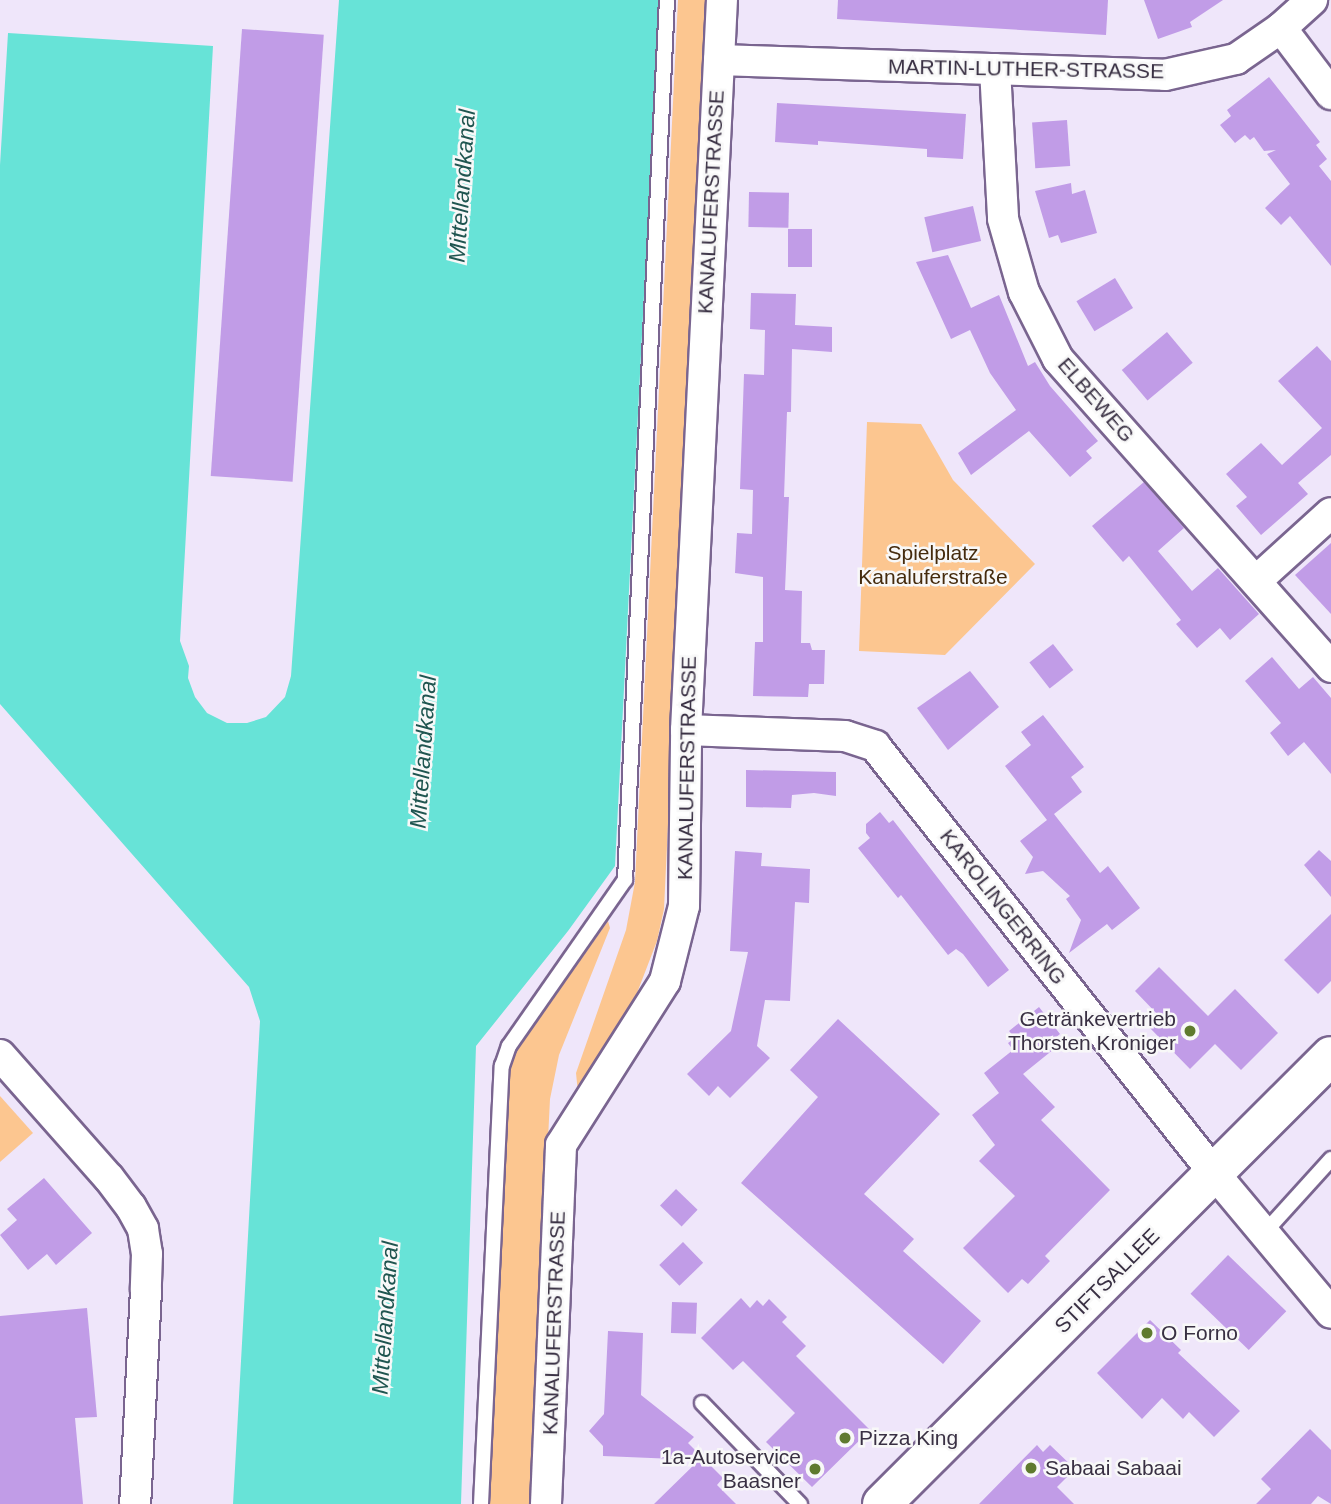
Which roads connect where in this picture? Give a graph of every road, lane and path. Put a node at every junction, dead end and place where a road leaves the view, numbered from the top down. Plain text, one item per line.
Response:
1 (667, 0) edge
2 (722, 0) edge
3 (1312, 0) edge
4 (1281, 27) junction
5 (719, 60) junction
6 (995, 69) junction
7 (1331, 94) edge
8 (1331, 513) edge
9 (1256, 581) junction
10 (1331, 667) edge
11 (686, 730) junction
12 (0, 1055) edge
13 (1331, 1056) edge
14 (1331, 1159) edge
15 (1214, 1173) junction
16 (1264, 1233) junction
17 (1331, 1313) edge
18 (702, 1403) dead end
19 (135, 1504) edge
20 (481, 1504) edge
21 (546, 1504) edge
22 (800, 1504) edge
23 (882, 1504) edge

1 - 20 lane
2 - 5 street, KANALUFERSTRASSE
3 - 4 street, MARTIN-LUTHER-STRASSE
4 - 6 street, MARTIN-LUTHER-STRASSE
4 - 7 street
5 - 6 street, MARTIN-LUTHER-STRASSE
5 - 11 street, KANALUFERSTRASSE
6 - 9 street, ELBEWEG
8 - 9 street
9 - 10 street, ELBEWEG
11 - 15 street, KAROLINGERRING
11 - 21 street, KANALUFERSTRASSE
12 - 19 street
13 - 15 main road, STIFTSALLEE
14 - 16 lane
15 - 16 street, KAROLINGERRING
15 - 23 main road, STIFTSALLEE
16 - 17 street, KAROLINGERRING
18 - 22 lane

